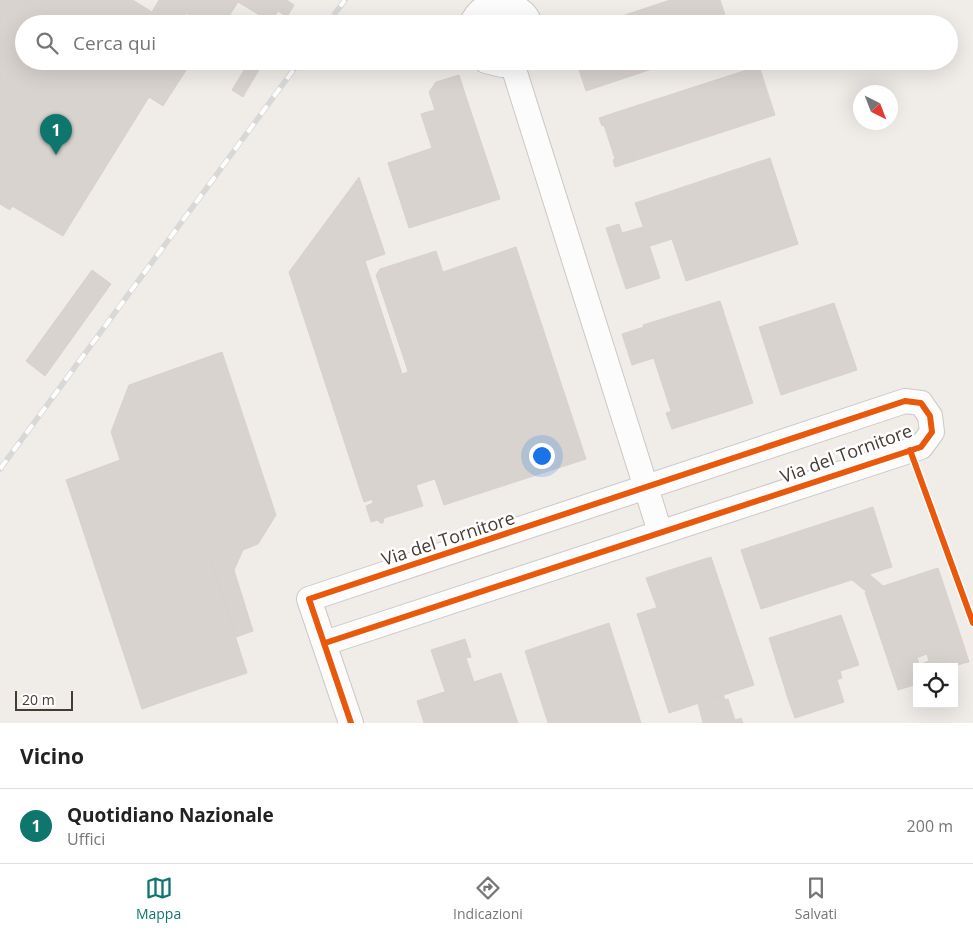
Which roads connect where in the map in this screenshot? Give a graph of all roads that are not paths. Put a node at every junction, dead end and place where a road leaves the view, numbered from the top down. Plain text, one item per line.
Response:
1 (476, 15) edge
2 (524, 15) edge
3 (515, 70) edge
4 (645, 488) junction
5 (660, 532) junction
6 (325, 643) junction
7 (351, 723) edge

1 - 2 street
3 - 4 street
4 - 5 street
4 - 5 street, Via del Tornitore
4 - 6 street, Via del Tornitore
5 - 6 street, Via del Tornitore
6 - 7 street

